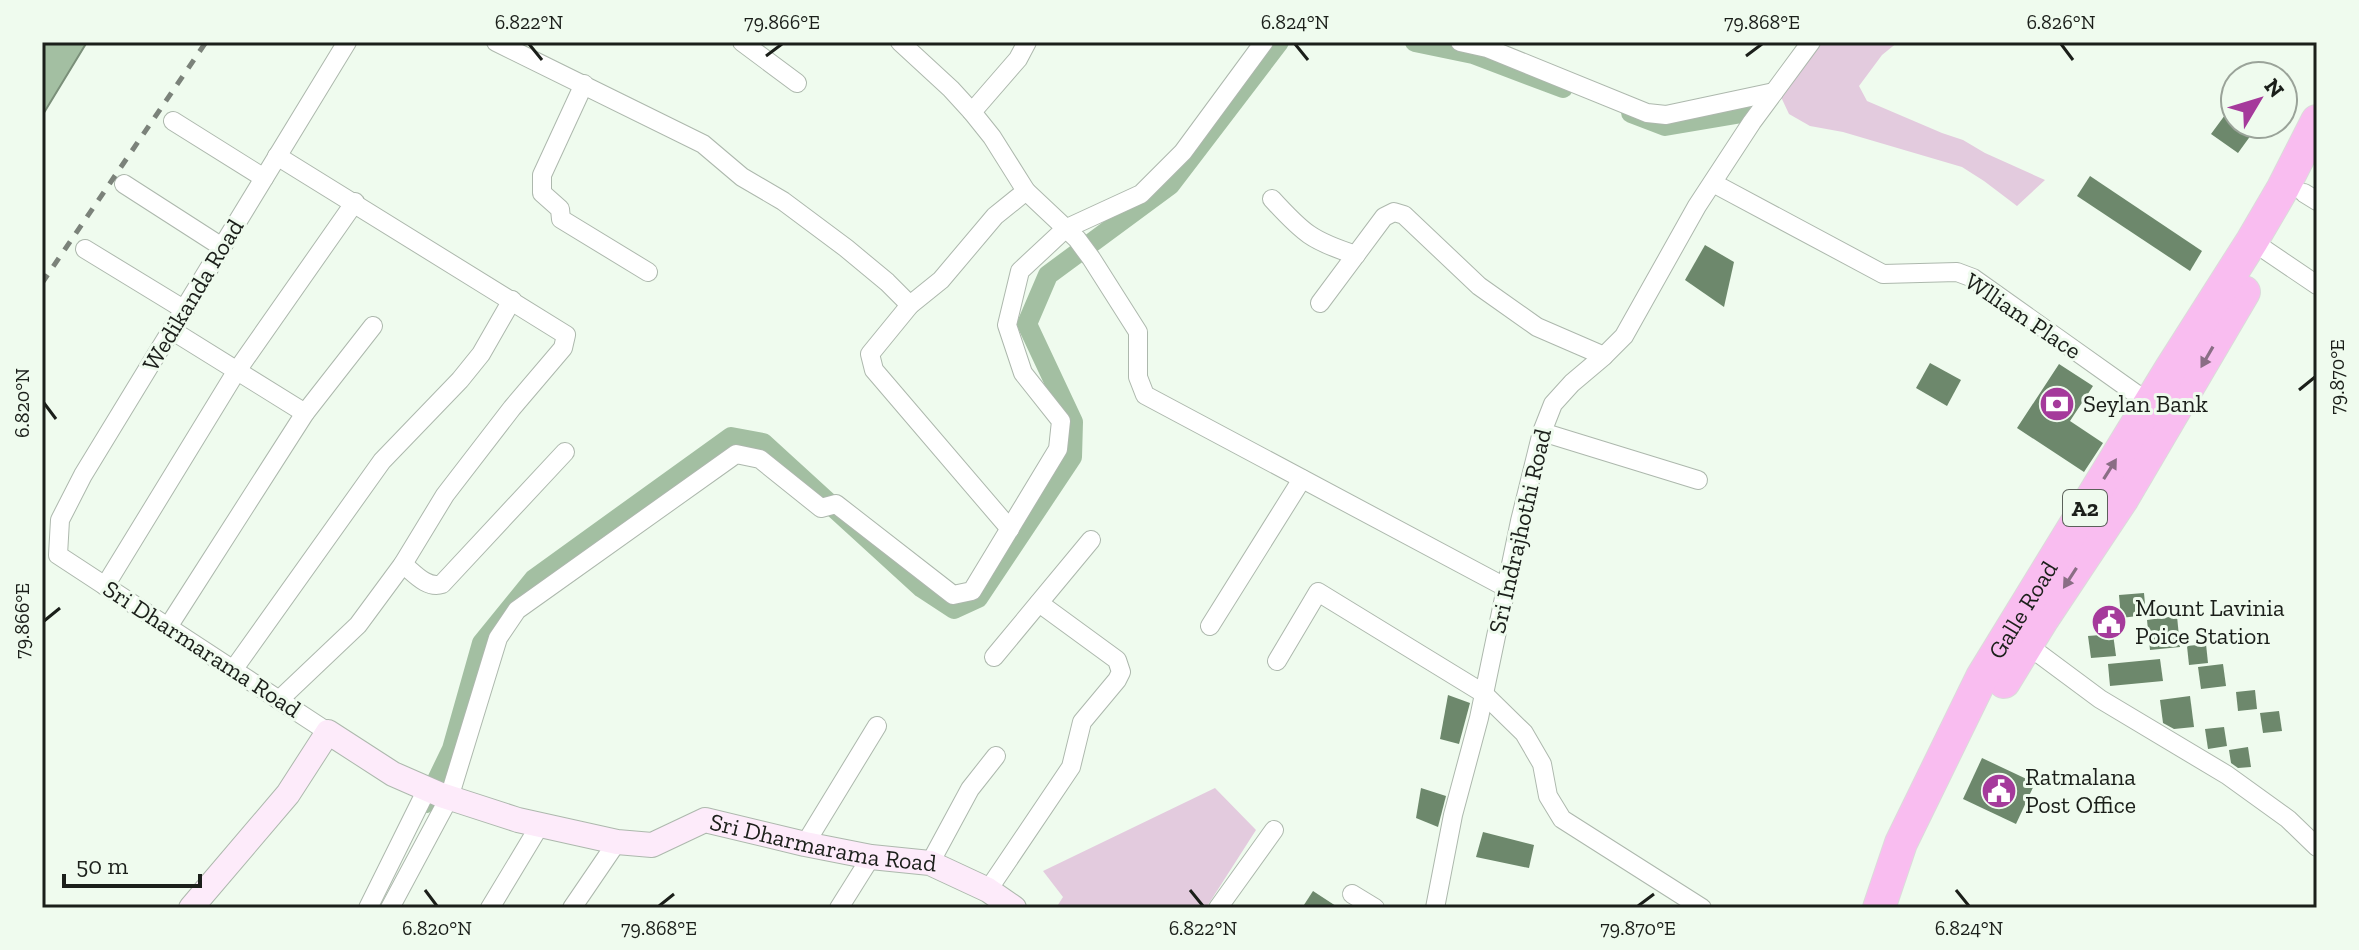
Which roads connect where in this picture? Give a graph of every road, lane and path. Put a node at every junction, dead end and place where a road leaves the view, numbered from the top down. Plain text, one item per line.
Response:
1 (347, 42) edge
2 (496, 42) edge
3 (742, 42) edge
4 (900, 42) edge
5 (1027, 42) edge
6 (1264, 42) edge
7 (1460, 42) edge
8 (1811, 42) edge
9 (797, 83) dead end
10 (584, 84) junction
11 (1774, 92) junction
12 (972, 112) junction
13 (173, 121) dead end
14 (2317, 121) edge
15 (277, 156) junction
16 (264, 178) junction
17 (1713, 183) junction
18 (124, 184) dead end
19 (2313, 188) edge
20 (1026, 191) junction
21 (1272, 199) dead end
22 (355, 202) junction
23 (1071, 234) junction
24 (222, 247) junction
25 (2260, 247) junction
26 (85, 249) dead end
27 (1356, 255) junction
28 (648, 272) dead end
29 (2317, 285) edge
30 (512, 300) junction
31 (1320, 303) dead end
32 (910, 305) junction
33 (185, 310) junction
34 (373, 326) dead end
35 (173, 331) junction
36 (1604, 356) junction
37 (236, 372) junction
38 (2149, 403) junction
39 (305, 413) junction
40 (1542, 432) junction
41 (565, 452) dead end
42 (1302, 479) junction
43 (1698, 480) dead end
44 (1010, 529) junction
45 (1091, 540) dead end
46 (58, 555) joint
47 (403, 564) junction
48 (105, 586) junction
49 (1505, 587) junction
50 (1039, 603) junction
51 (1210, 626) dead end
52 (168, 627) junction
53 (2017, 638) junction
54 (994, 657) dead end
55 (1277, 661) dead end
56 (233, 670) junction
57 (1483, 693) junction
58 (279, 700) junction
59 (877, 726) dead end
60 (328, 732) junction
61 (996, 756) dead end
62 (436, 793) junction
63 (540, 825) junction
64 (1274, 830) dead end
65 (617, 842) junction
66 (805, 844) junction
67 (2317, 847) edge
68 (871, 857) junction
69 (930, 863) junction
70 (988, 890) junction
71 (1352, 894) dead end
72 (191, 908) edge
73 (368, 908) edge
74 (390, 908) edge
75 (490, 908) edge
76 (572, 908) edge
77 (839, 908) edge
78 (1014, 908) edge
79 (1218, 908) edge
80 (1375, 908) edge
81 (1435, 908) edge
82 (1702, 908) edge
83 (1879, 908) edge
84 (1899, 908) edge

1 - 15 street, Wedikanda Road
2 - 10 street
3 - 9 street
4 - 12 street
5 - 12 street
6 - 23 street
7 - 11 street
8 - 11 street, Sri Indrajhothi Road
10 - 28 street
10 - 32 street
11 - 17 street, Sri Indrajhothi Road
12 - 20 street
13 - 16 street
14 - 25 highway, Galle Road / A2
15 - 16 street, Wedikanda Road
15 - 22 street
16 - 24 street, Wedikanda Road
17 - 36 street, Sri Indrajhothi Road
17 - 38 street, Wlliam Place
18 - 24 street
19 - 25 highway, Galle Road / A2
20 - 23 street
20 - 32 street
21 - 27 street
22 - 30 street
22 - 37 street
23 - 42 street
23 - 44 street
24 - 33 street, Wedikanda Road
25 - 29 street
25 - 38 highway, Galle Road / A2
25 -> 53 highway, Galle Road / A2
26 - 33 street
27 - 31 street
27 - 36 street
30 - 47 street
30 - 56 street
32 - 44 street
33 - 35 street, Wedikanda Road
34 - 39 street
35 - 37 street
35 - 46 street, Wedikanda Road
36 - 40 street, Sri Indrajhothi Road
37 - 39 street
37 - 48 street
53 -> 38 highway, Galle Road / A2
39 - 52 street
40 - 43 street
40 - 49 street, Sri Indrajhothi Road
41 - 47 street
42 - 49 street
42 - 51 street
44 - 62 street
45 - 50 street
46 - 48 street, Sri Dharmarama Road
47 - 58 street
48 - 52 street, Sri Dharmarama Road
49 - 57 street, Sri Indrajhothi Road
50 - 54 street
50 - 70 street
52 - 56 street, Sri Dharmarama Road
53 - 67 street
53 - 83 highway, Galle Road / A2
53 - 84 highway, Galle Road / A2
55 - 57 street
56 - 58 street, Sri Dharmarama Road
57 - 81 street, Sri Indrajhothi Road
57 - 82 street
58 - 60 street, Sri Dharmarama Road
59 - 66 street
60 - 62 street, Sri Dharmarama Road
60 - 72 street
61 - 69 street
62 - 63 street, Sri Dharmarama Road
62 - 73 street
62 - 74 street
63 - 65 street, Sri Dharmarama Road
63 - 75 street
64 - 79 street
65 - 66 street, Sri Dharmarama Road
65 - 76 street
66 - 68 street, Sri Dharmarama Road
68 - 69 street, Sri Dharmarama Road
68 - 77 street
69 - 70 street, Sri Dharmarama Road
70 - 78 street, Sri Dharmarama Road
71 - 80 street

